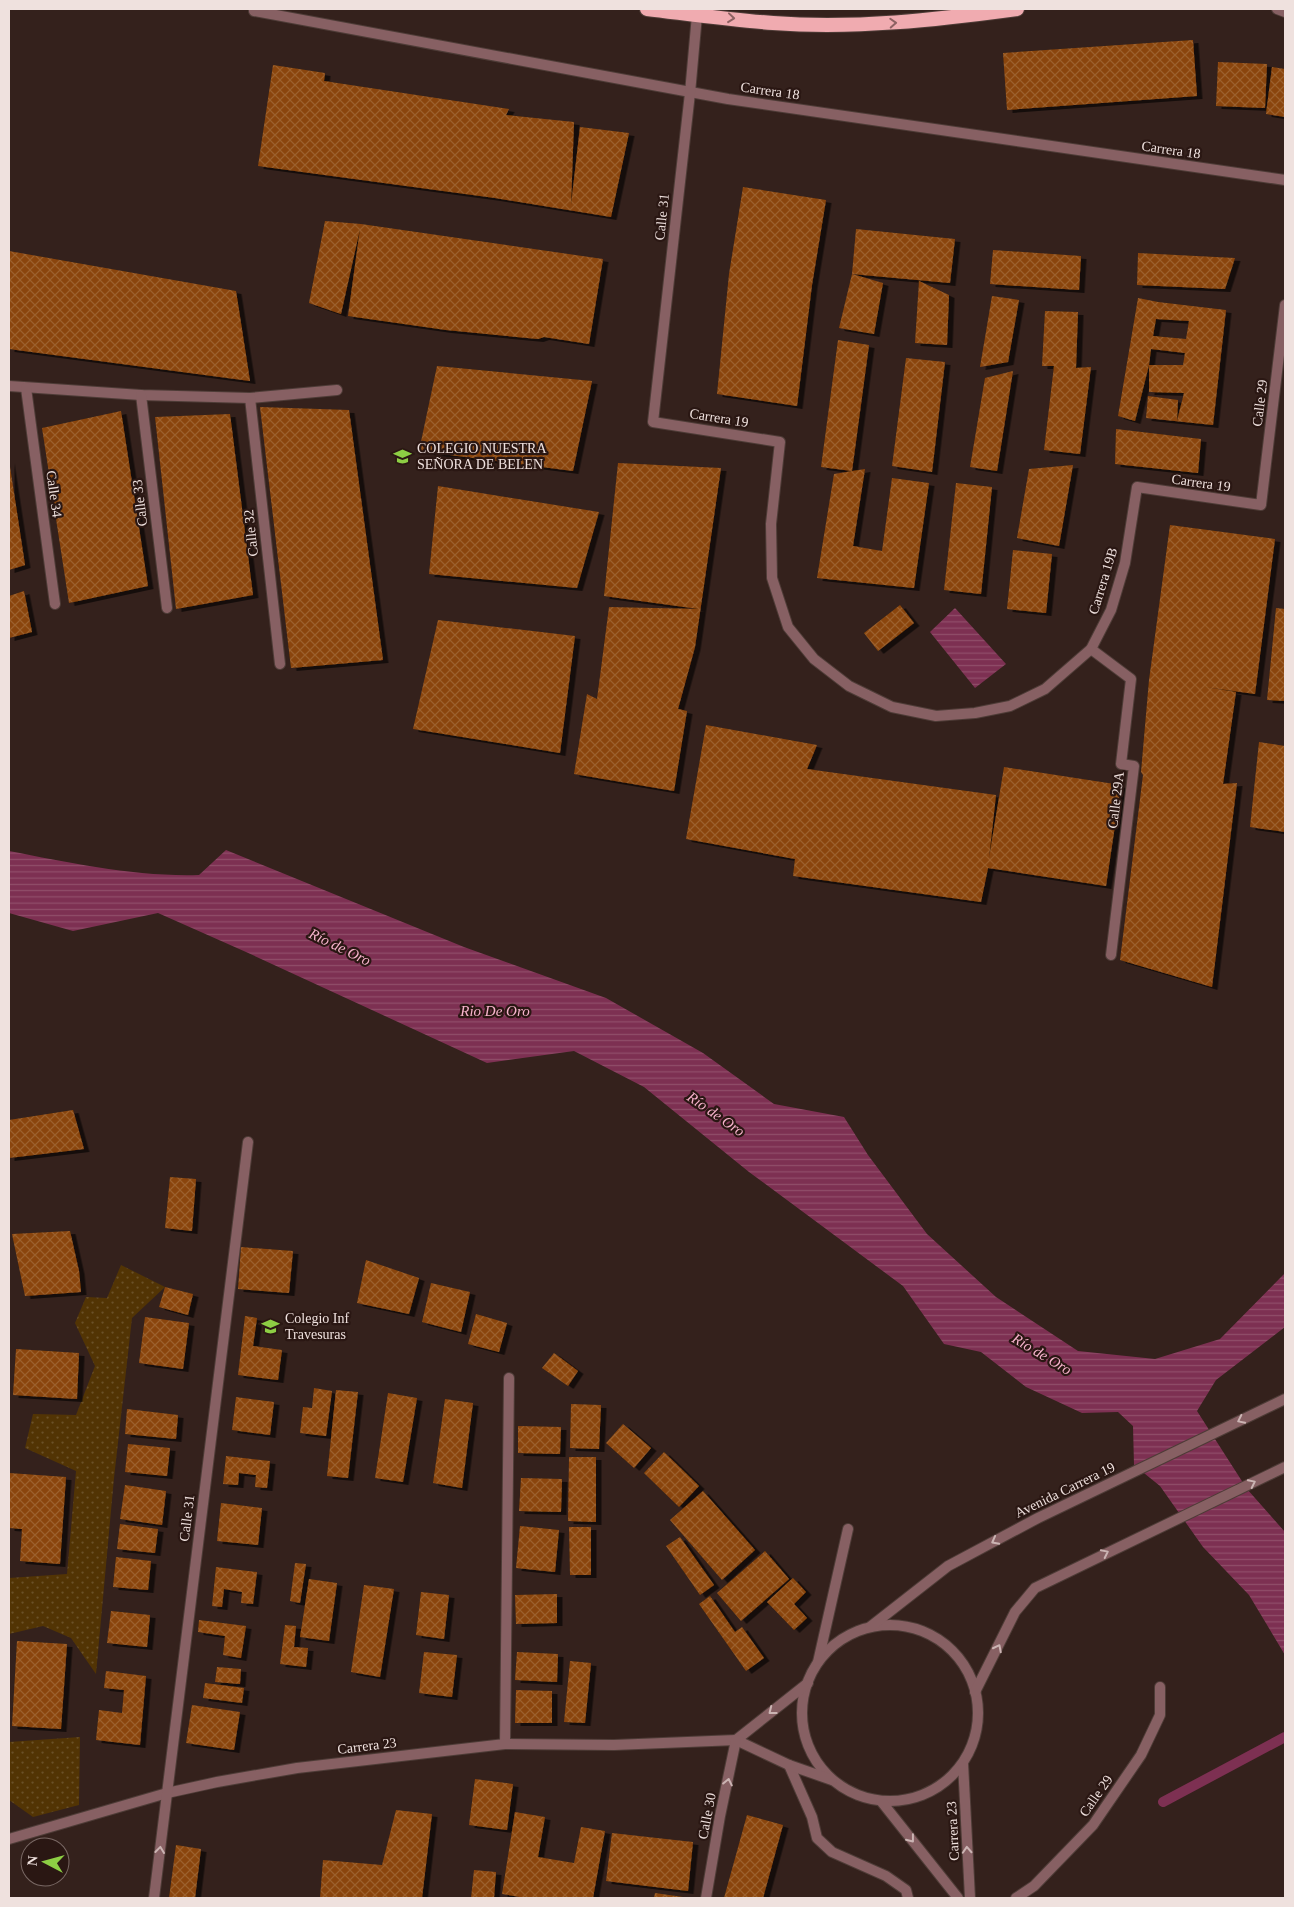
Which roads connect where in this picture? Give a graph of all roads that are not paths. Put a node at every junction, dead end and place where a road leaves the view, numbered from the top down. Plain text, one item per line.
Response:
1 (648, 9) edge
2 (1017, 9) edge
3 (1277, 9) edge
4 (254, 11) dead end
5 (1285, 12) edge
6 (697, 15) junction
7 (690, 93) junction
8 (1285, 180) edge
9 (1285, 305) edge
10 (9, 386) edge
11 (26, 388) junction
12 (337, 390) dead end
13 (141, 395) junction
14 (250, 398) junction
15 (653, 422) joint
16 (780, 442) joint
17 (1137, 488) joint
18 (1261, 505) joint
19 (55, 604) dead end
20 (167, 608) dead end
21 (1091, 649) junction
22 (280, 664) dead end
23 (1111, 955) dead end
24 (248, 1142) dead end
25 (509, 1378) dead end
26 (1285, 1398) edge
27 (1285, 1467) edge
28 (848, 1529) dead end
29 (869, 1628) junction
30 (818, 1664) junction
31 (808, 1683) junction
32 (1160, 1687) dead end
33 (975, 1692) junction
34 (736, 1740) junction
35 (505, 1744) junction
36 (963, 1763) junction
37 (789, 1765) junction
38 (832, 1780) junction
39 (167, 1793) junction
40 (881, 1801) junction
41 (9, 1839) edge
42 (154, 1898) edge
43 (706, 1898) edge
44 (908, 1898) edge
45 (958, 1898) edge
46 (970, 1898) edge
47 (1016, 1898) edge

1 - 6 highway
6 -> 2 highway
3 - 5 street
4 - 7 street, Carrera 18
6 - 7 street, Calle 31
7 - 8 street, Carrera 18
7 - 15 street, Calle 31
9 - 18 street, Calle 29
10 - 11 street
11 - 13 street
11 - 19 street, Calle 34
12 - 14 street
13 - 14 street
13 - 20 street, Calle 33
14 - 22 street, Calle 32
15 - 16 street, Carrera 19
16 - 21 street, Carrera 19B
17 - 18 street, Carrera 19
17 - 21 street, Carrera 19B
21 - 23 street, Calle 29A
24 - 39 street, Calle 31
25 - 35 street
26 -> 29 street, Avenida Carrera 19
33 -> 27 street
28 - 30 street
29 - 30 street
29 - 33 street
30 - 31 street
31 -> 34 street
31 - 38 street
32 - 47 street, Calle 29
33 - 36 street
34 - 35 street, Carrera 23
34 - 37 street, Carrera 23
43 -> 34 street, Calle 30
35 - 39 street, Carrera 23
36 - 40 street
46 -> 36 street, Carrera 23
37 - 38 street, Carrera 23
37 - 44 street
38 - 40 street
39 - 41 street, Carrera 23
42 -> 39 street, Calle 31
40 -> 45 street, Carrera 23

